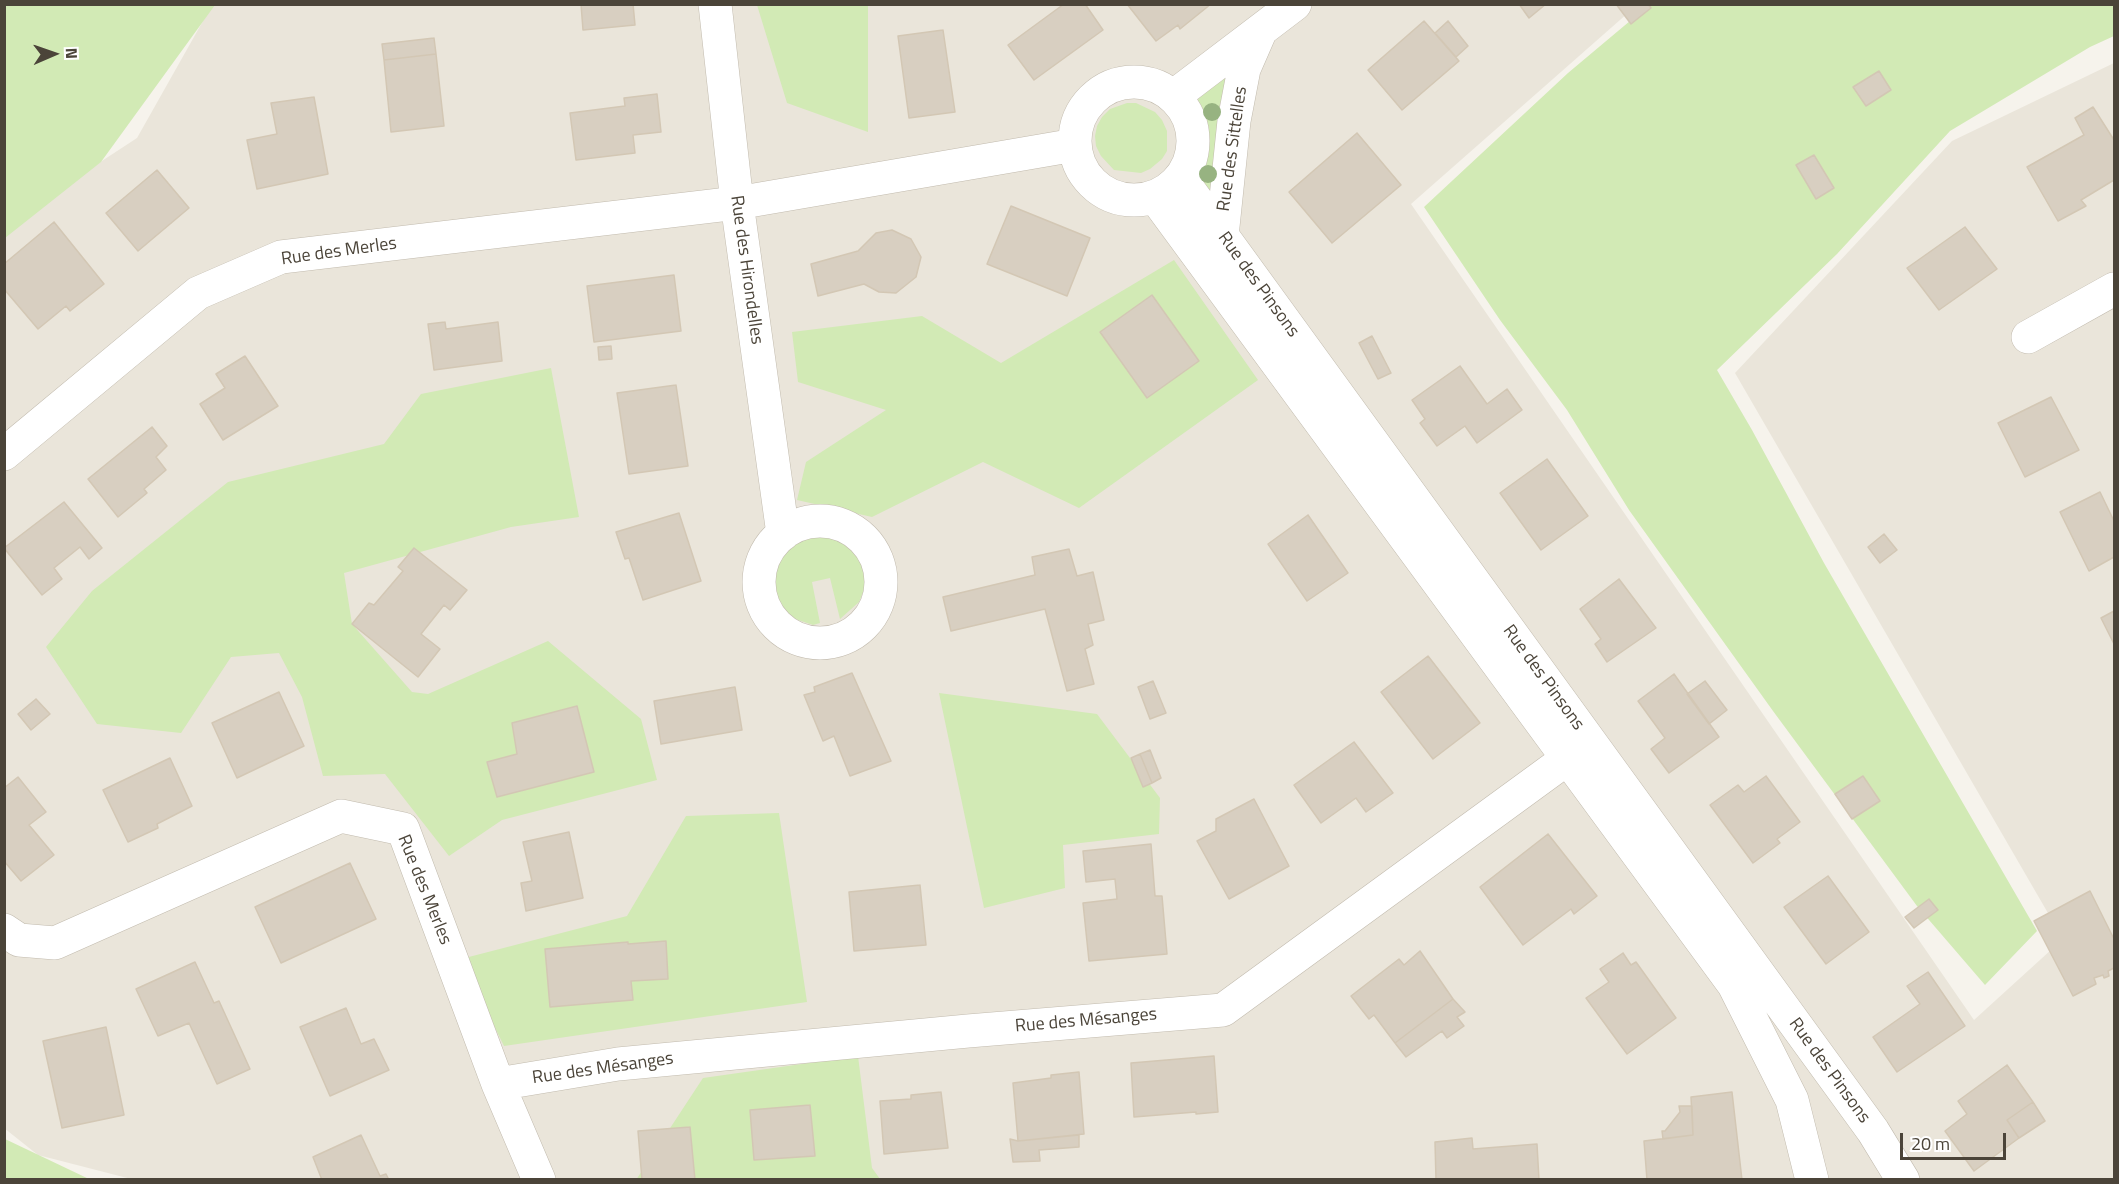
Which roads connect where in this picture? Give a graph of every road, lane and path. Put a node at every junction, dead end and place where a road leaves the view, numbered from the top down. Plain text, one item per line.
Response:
1 (715, 4) edge
2 (1295, 4) edge
3 (1262, 30) junction
4 (1174, 96) junction
5 (1075, 145) junction
6 (1168, 188) junction
7 (737, 202) junction
8 (1222, 236) junction
9 (2111, 298) edge
10 (2028, 337) dead end
11 (4, 454) edge
12 (783, 534) dead end
13 (1579, 751) junction
14 (4, 930) edge
15 (498, 1084) junction
16 (539, 1179) edge
17 (1812, 1179) edge
18 (1902, 1179) edge

1 - 7 street, Rue des Hirondelles
2 - 3 street, Rue des Sittelles
3 - 4 street, Rue des Sittelles
3 - 8 street, Rue des Sittelles
4 - 5 street
4 - 6 street
5 - 6 street
5 - 7 street
6 - 8 street, Rue des Pinsons
6 - 13 street, Rue des Pinsons
7 - 11 street, Rue des Merles
7 - 12 street, Rue des Hirondelles
8 - 13 street, Rue des Pinsons
9 - 10 street
13 - 15 street, Rue des Mésanges
13 - 17 street, Rue des Pinsons
13 - 18 street, Rue des Pinsons
14 - 15 street, Rue des Merles
15 - 16 street, Rue des Merles

